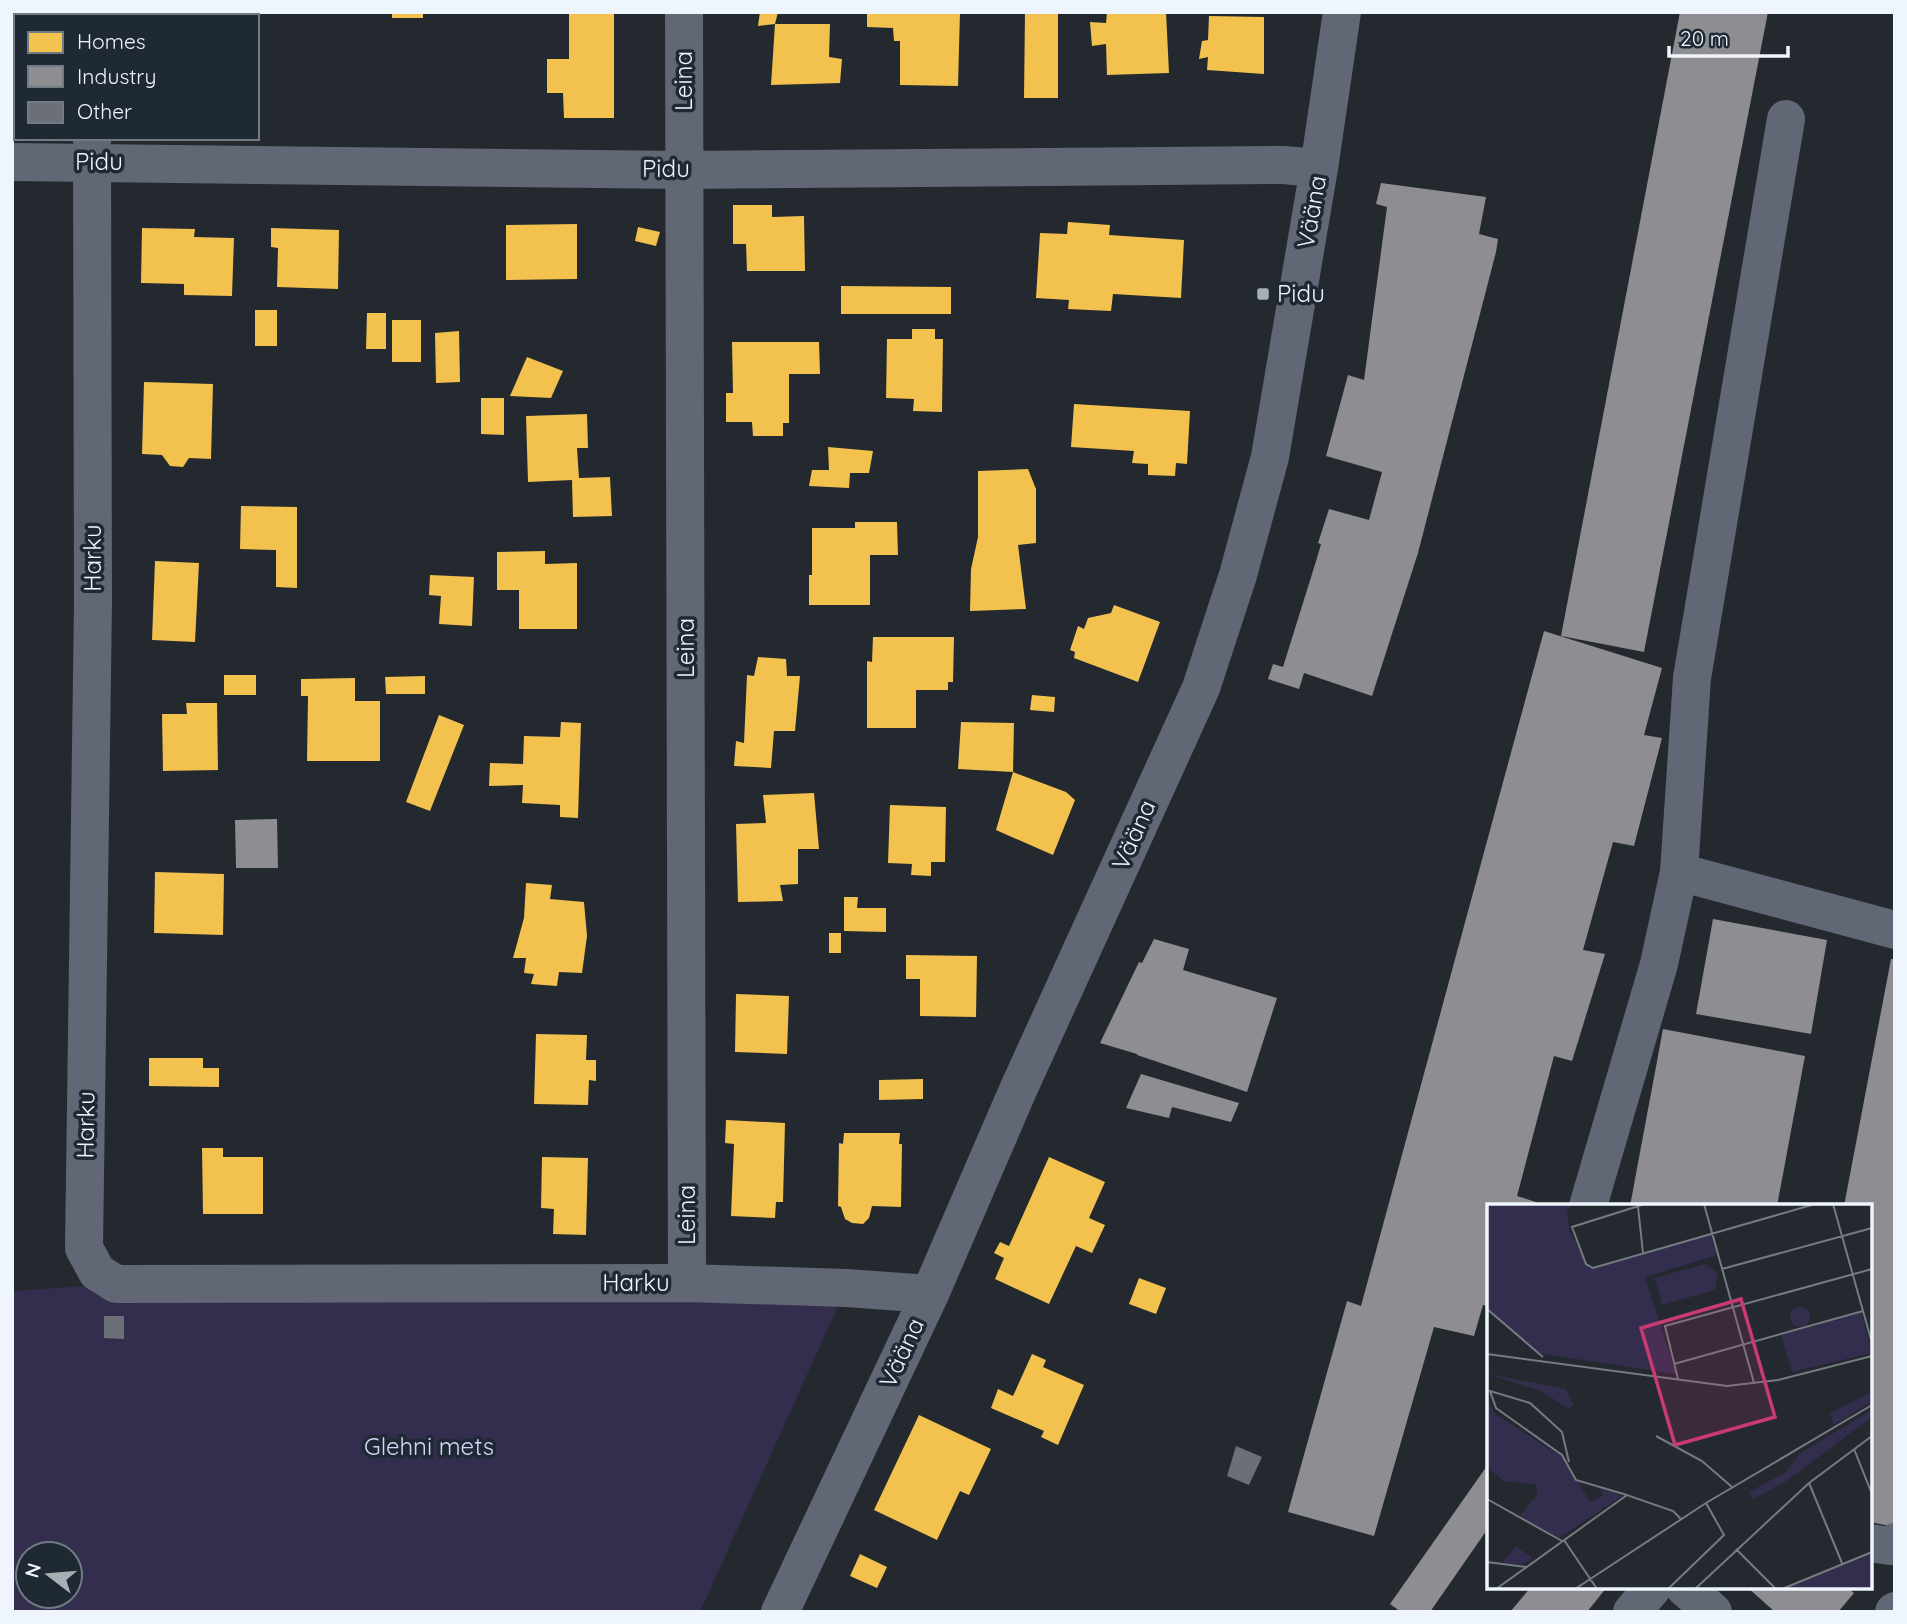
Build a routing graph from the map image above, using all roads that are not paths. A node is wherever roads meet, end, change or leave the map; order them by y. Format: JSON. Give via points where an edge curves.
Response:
{"nodes":[{"id":1,"x":684,"y":12,"type":"edge"},
{"id":2,"x":1342,"y":12,"type":"edge"},
{"id":3,"x":1786,"y":118,"type":"dead end"},
{"id":4,"x":92,"y":150,"type":"edge"},
{"id":5,"x":12,"y":162,"type":"edge"},
{"id":6,"x":1319,"y":169,"type":"junction"},
{"id":7,"x":684,"y":170,"type":"junction"},
{"id":8,"x":1679,"y":872,"type":"junction"},
{"id":9,"x":1895,"y":930,"type":"edge"},
{"id":10,"x":1589,"y":1204,"type":"edge"},
{"id":11,"x":687,"y":1283,"type":"junction"},
{"id":12,"x":930,"y":1294,"type":"junction"},
{"id":13,"x":1895,"y":1542,"type":"edge"},
{"id":14,"x":1872,"y":1543,"type":"edge"},
{"id":15,"x":1651,"y":1589,"type":"edge"},
{"id":16,"x":1686,"y":1589,"type":"edge"},
{"id":17,"x":780,"y":1612,"type":"edge"},
{"id":18,"x":1632,"y":1612,"type":"edge"},
{"id":19,"x":1713,"y":1612,"type":"edge"}],
"edges":[{"from":1,"to":7,"type":"street","name":"Leina"},
{"from":2,"to":6,"type":"street","name":"Vääna"},
{"from":3,"to":8,"type":"street","via":[[1692,678]]},
{"from":4,"to":5,"type":"street","name":"Pidu"},
{"from":4,"to":7,"type":"street","name":"Pidu"},
{"from":4,"to":11,"type":"street","name":"Harku","via":[[93,603],[84,1248],[97,1272],[116,1284]]},
{"from":6,"to":7,"type":"street","name":"Pidu","via":[[1283,165]]},
{"from":6,"to":12,"type":"street","name":"Vääna","via":[[1270,457],[1201,688]]},
{"from":7,"to":11,"type":"street","name":"Leina"},
{"from":8,"to":9,"type":"street"},
{"from":8,"to":10,"type":"street","via":[[1659,964]]},
{"from":11,"to":12,"type":"street","name":"Harku"},
{"from":12,"to":17,"type":"street","name":"Vääna"},
{"from":13,"to":14,"type":"street","via":[[1890,1546]]},
{"from":15,"to":18,"type":"street"},
{"from":16,"to":19,"type":"street"}]}
